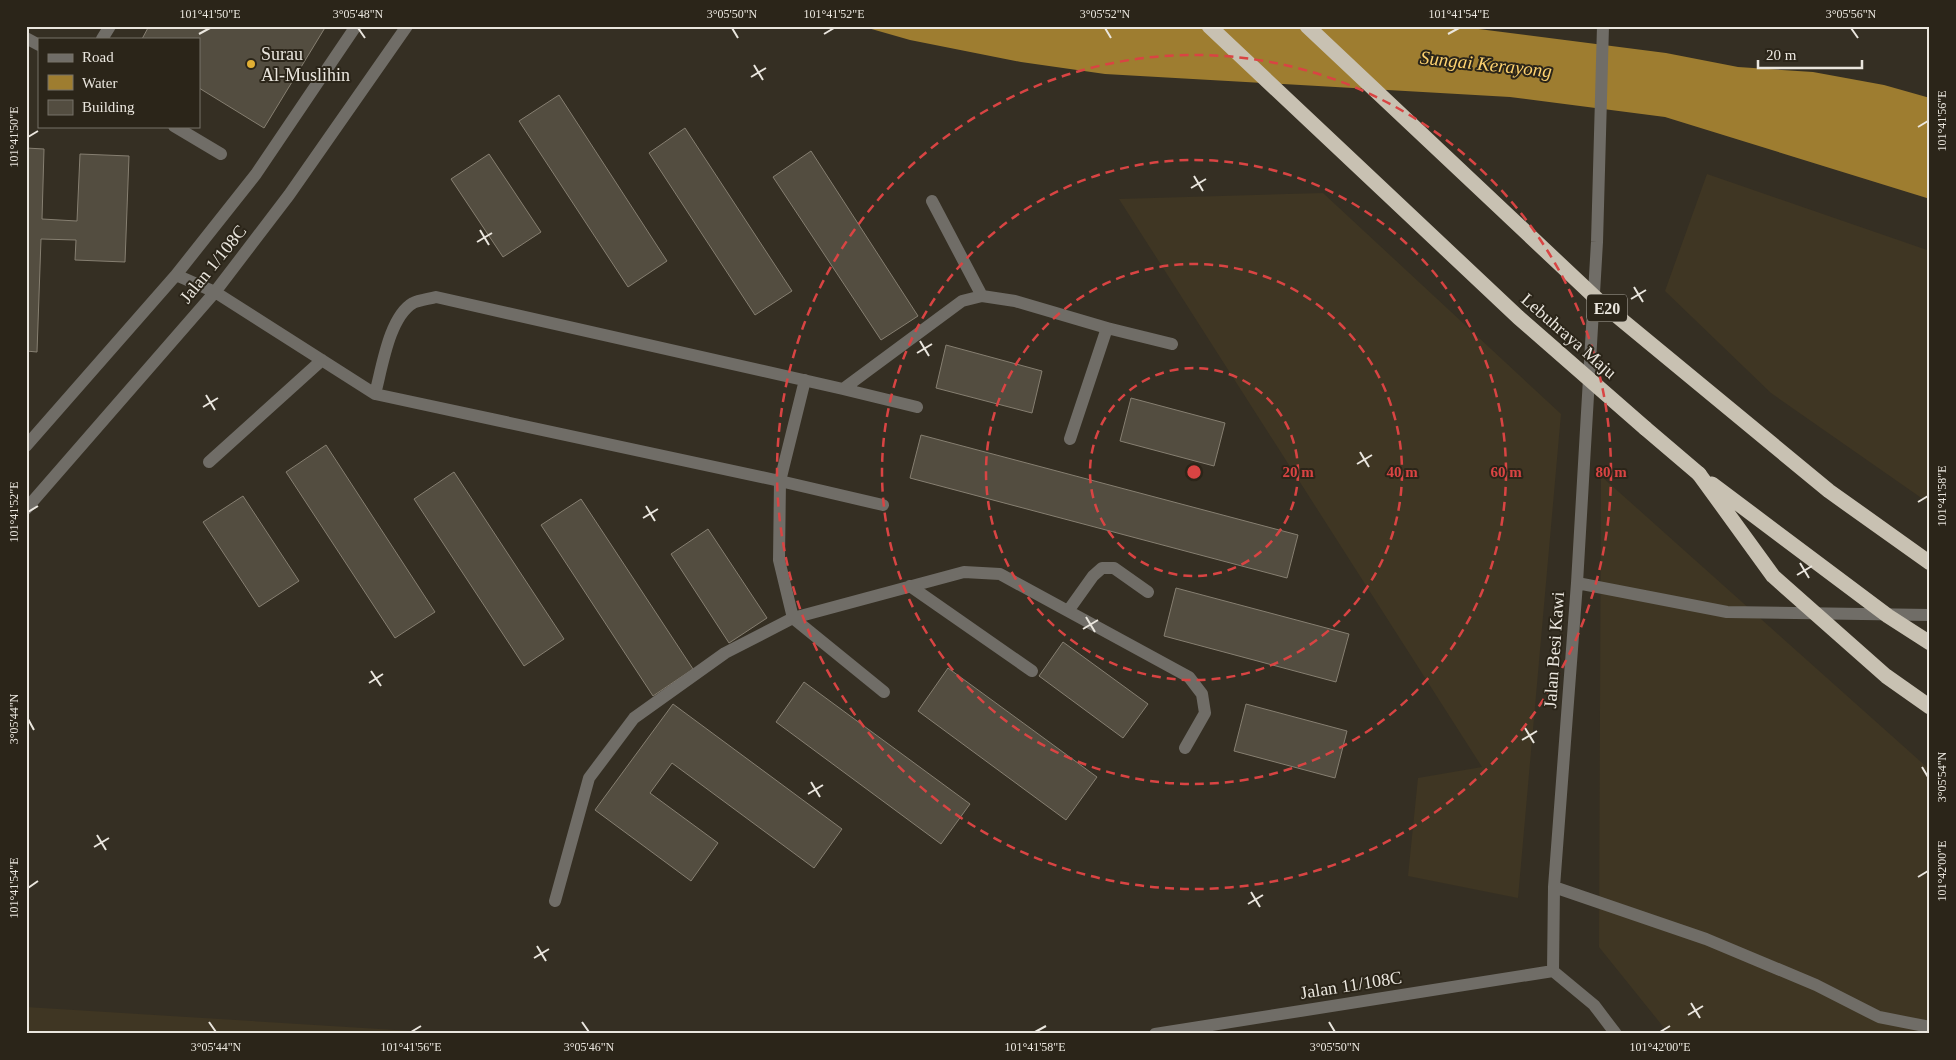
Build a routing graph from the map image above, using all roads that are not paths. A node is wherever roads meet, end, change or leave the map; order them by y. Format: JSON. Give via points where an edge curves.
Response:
{"nodes":[{"id":1,"x":110,"y":26,"type":"edge"},
{"id":2,"x":356,"y":26,"type":"edge"},
{"id":3,"x":407,"y":26,"type":"edge"},
{"id":4,"x":1209,"y":26,"type":"edge"},
{"id":5,"x":1307,"y":26,"type":"edge"},
{"id":6,"x":1603,"y":26,"type":"edge"},
{"id":7,"x":26,"y":38,"type":"edge"},
{"id":8,"x":103,"y":38,"type":"edge"},
{"id":9,"x":38,"y":44,"type":"edge"},
{"id":10,"x":177,"y":128,"type":"edge"},
{"id":11,"x":221,"y":154,"type":"dead end"},
{"id":12,"x":932,"y":201,"type":"dead end"},
{"id":13,"x":176,"y":275,"type":"junction"},
{"id":14,"x":216,"y":292,"type":"junction"},
{"id":15,"x":982,"y":296,"type":"junction"},
{"id":16,"x":1107,"y":328,"type":"junction"},
{"id":17,"x":1172,"y":344,"type":"dead end"},
{"id":18,"x":322,"y":360,"type":"junction"},
{"id":19,"x":805,"y":380,"type":"junction"},
{"id":20,"x":843,"y":389,"type":"junction"},
{"id":21,"x":375,"y":394,"type":"junction"},
{"id":22,"x":916,"y":407,"type":"dead end"},
{"id":23,"x":1070,"y":439,"type":"dead end"},
{"id":24,"x":26,"y":446,"type":"edge"},
{"id":25,"x":209,"y":462,"type":"dead end"},
{"id":26,"x":1699,"y":474,"type":"junction"},
{"id":27,"x":780,"y":481,"type":"junction"},
{"id":28,"x":883,"y":505,"type":"dead end"},
{"id":29,"x":26,"y":509,"type":"edge"},
{"id":30,"x":1930,"y":563,"type":"edge"},
{"id":31,"x":1577,"y":583,"type":"junction"},
{"id":32,"x":910,"y":586,"type":"junction"},
{"id":33,"x":1148,"y":592,"type":"dead end"},
{"id":34,"x":1068,"y":611,"type":"junction"},
{"id":35,"x":1930,"y":615,"type":"edge"},
{"id":36,"x":793,"y":618,"type":"junction"},
{"id":37,"x":1930,"y":643,"type":"edge"},
{"id":38,"x":1032,"y":670,"type":"dead end"},
{"id":39,"x":884,"y":692,"type":"dead end"},
{"id":40,"x":1930,"y":707,"type":"edge"},
{"id":41,"x":1185,"y":748,"type":"dead end"},
{"id":42,"x":1554,"y":887,"type":"junction"},
{"id":43,"x":555,"y":901,"type":"dead end"},
{"id":44,"x":1553,"y":972,"type":"junction"},
{"id":45,"x":1930,"y":1027,"type":"edge"},
{"id":46,"x":1154,"y":1034,"type":"edge"},
{"id":47,"x":1616,"y":1034,"type":"edge"}],
"edges":[{"from":1,"to":8,"type":"street"},
{"from":2,"to":13,"type":"street","name":"Jalan 1/108C","via":[[256,174]]},
{"from":3,"to":14,"type":"street","name":"Jalan 1/108C","via":[[289,195]]},
{"from":4,"to":26,"type":"highway","name":"Lebuhraya Maju","bridge":true,"via":[[1518,317]]},
{"from":5,"to":30,"type":"highway","number":"E20","bridge":true,"via":[[1600,302],[1829,491]]},
{"from":6,"to":31,"type":"street","name":"Jalan Besi Kawi","via":[[1597,242]]},
{"from":7,"to":9,"type":"street"},
{"from":10,"to":11,"type":"street"},
{"from":12,"to":15,"type":"street"},
{"from":13,"to":14,"type":"street"},
{"from":13,"to":24,"type":"street","name":"Jalan 1/108C"},
{"from":14,"to":18,"type":"street"},
{"from":14,"to":29,"type":"street","name":"Jalan 1/108C"},
{"from":15,"to":16,"type":"street","via":[[1015,301]]},
{"from":15,"to":20,"type":"street","via":[[962,301]]},
{"from":16,"to":17,"type":"street"},
{"from":16,"to":23,"type":"street"},
{"from":18,"to":21,"type":"street"},
{"from":18,"to":25,"type":"street"},
{"from":19,"to":20,"type":"street"},
{"from":19,"to":21,"type":"street","via":[[436,297],[414,303],[400,314]]},
{"from":19,"to":27,"type":"street"},
{"from":20,"to":22,"type":"street"},
{"from":21,"to":27,"type":"street"},
{"from":26,"to":37,"type":"highway","name":"Lebuhraya Maju","bridge":true,"via":[[1888,616]]},
{"from":26,"to":40,"type":"highway","bridge":true,"via":[[1773,576],[1886,676]]},
{"from":27,"to":28,"type":"street"},
{"from":27,"to":36,"type":"street","via":[[779,560]]},
{"from":31,"to":35,"type":"street","via":[[1727,612]]},
{"from":31,"to":42,"type":"street","name":"Jalan Besi Kawi"},
{"from":32,"to":34,"type":"street","via":[[964,572],[1000,574]]},
{"from":32,"to":36,"type":"street"},
{"from":32,"to":38,"type":"street"},
{"from":33,"to":34,"type":"street","via":[[1114,568],[1102,568]]},
{"from":34,"to":41,"type":"street","via":[[1189,677],[1202,694],[1205,713]]},
{"from":36,"to":39,"type":"street"},
{"from":36,"to":43,"type":"street","via":[[725,653],[634,718],[589,778]]},
{"from":42,"to":44,"type":"street","name":"Jalan Besi Kawi"},
{"from":42,"to":45,"type":"street","via":[[1706,939],[1816,985],[1879,1017]]},
{"from":44,"to":46,"type":"street","name":"Jalan 11/108C"},
{"from":44,"to":47,"type":"street","via":[[1594,1005]]}]}
